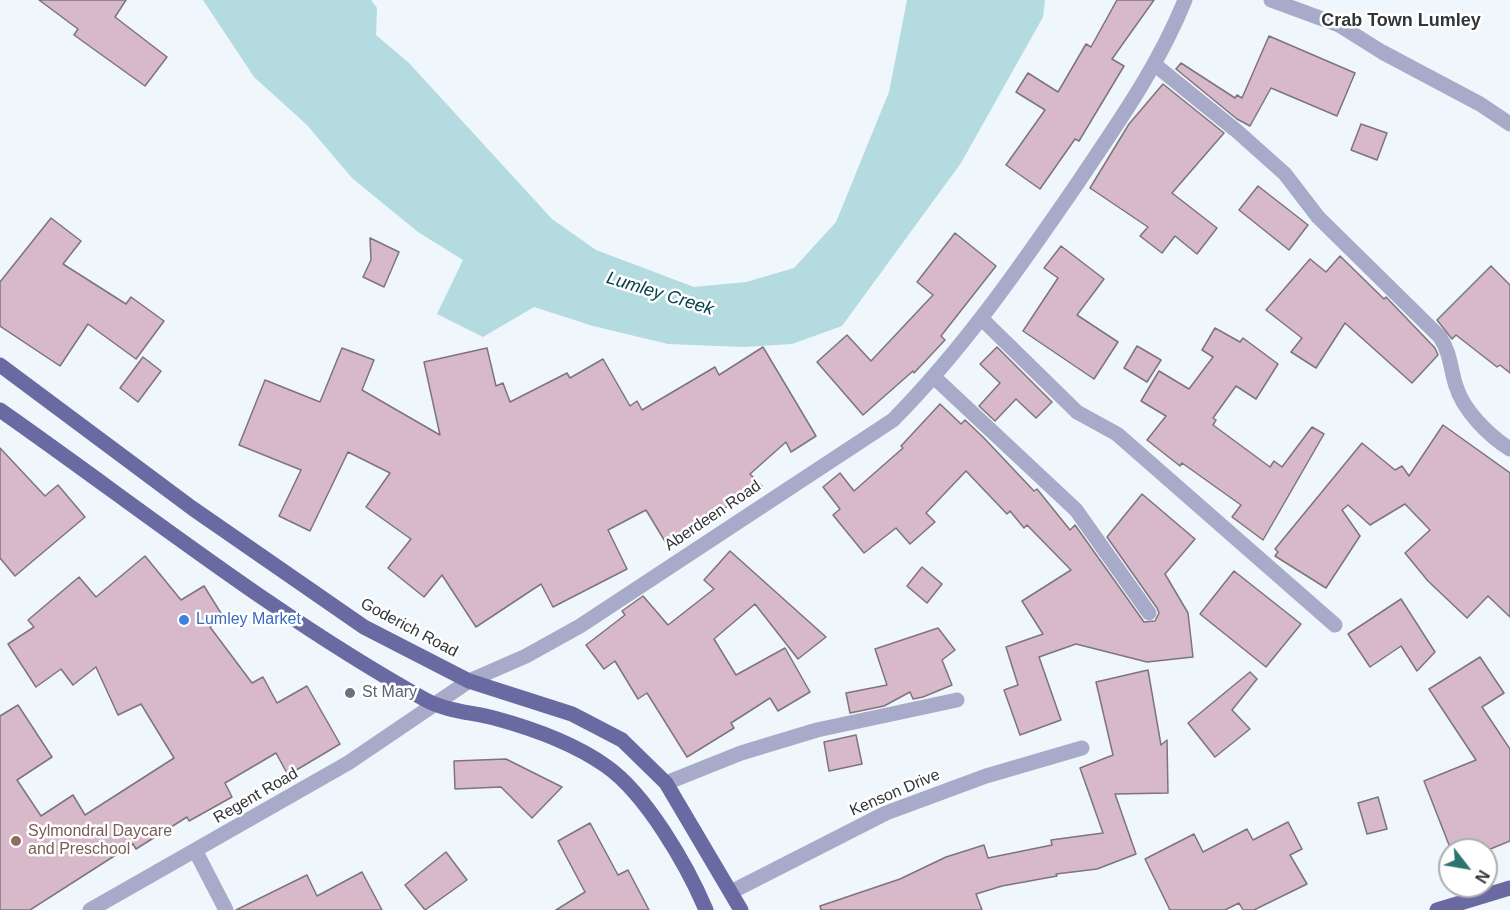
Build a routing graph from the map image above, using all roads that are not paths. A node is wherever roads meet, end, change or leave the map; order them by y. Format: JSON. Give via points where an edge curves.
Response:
{"nodes":[{"id":1,"x":1185,"y":0,"type":"edge"},
{"id":2,"x":1271,"y":0,"type":"edge"},
{"id":3,"x":1154,"y":64,"type":"junction"},
{"id":4,"x":1510,"y":124,"type":"edge"},
{"id":5,"x":982,"y":320,"type":"junction"},
{"id":6,"x":0,"y":365,"type":"edge"},
{"id":7,"x":935,"y":378,"type":"junction"},
{"id":8,"x":0,"y":410,"type":"edge"},
{"id":9,"x":1510,"y":449,"type":"edge"},
{"id":10,"x":1149,"y":613,"type":"dead end"},
{"id":11,"x":1335,"y":625,"type":"dead end"},
{"id":12,"x":469,"y":681,"type":"junction"},
{"id":13,"x":957,"y":700,"type":"dead end"},
{"id":14,"x":436,"y":706,"type":"junction"},
{"id":15,"x":1082,"y":748,"type":"dead end"},
{"id":16,"x":666,"y":783,"type":"junction"},
{"id":17,"x":196,"y":852,"type":"junction"},
{"id":18,"x":1510,"y":889,"type":"edge"},
{"id":19,"x":731,"y":892,"type":"junction"},
{"id":20,"x":90,"y":910,"type":"edge"},
{"id":21,"x":226,"y":910,"type":"edge"},
{"id":22,"x":706,"y":910,"type":"edge"},
{"id":23,"x":741,"y":910,"type":"edge"},
{"id":24,"x":1437,"y":910,"type":"edge"}],
"edges":[{"from":1,"to":3,"type":"street","name":"Aberdeen Road"},
{"from":2,"to":4,"type":"street","via":[[1339,25]]},
{"from":3,"to":5,"type":"street","name":"Aberdeen Road"},
{"from":3,"to":9,"type":"street","via":[[1285,174],[1318,217],[1440,337],[1449,351],[1457,389],[1467,408]]},
{"from":5,"to":7,"type":"street","name":"Aberdeen Road"},
{"from":5,"to":11,"type":"street","via":[[1077,412],[1117,434]]},
{"from":6,"to":12,"type":"main road","name":"Goderich Road","via":[[192,508],[364,627]]},
{"from":7,"to":10,"type":"street","via":[[1076,510]]},
{"from":7,"to":12,"type":"street","name":"Aberdeen Road","via":[[893,420],[849,451],[580,626]]},
{"from":8,"to":14,"type":"main road","via":[[358,662]]},
{"from":12,"to":14,"type":"street","name":"Aberdeen Road"},
{"from":12,"to":16,"type":"main road","name":"Goderich Road","via":[[572,714],[622,740]]},
{"from":13,"to":16,"type":"street","via":[[817,730],[741,753]]},
{"from":14,"to":17,"type":"street","name":"Regent Road"},
{"from":14,"to":22,"type":"main road","via":[[495,719],[568,745],[606,766],[642,798]]},
{"from":15,"to":19,"type":"street","name":"Kenson Drive","via":[[986,776],[886,813]]},
{"from":16,"to":19,"type":"main road","name":"Goderich Road"},
{"from":17,"to":20,"type":"street","name":"Regent Road"},
{"from":17,"to":21,"type":"street"},
{"from":18,"to":24,"type":"main road"},
{"from":19,"to":23,"type":"main road","name":"Goderich Road"}]}
